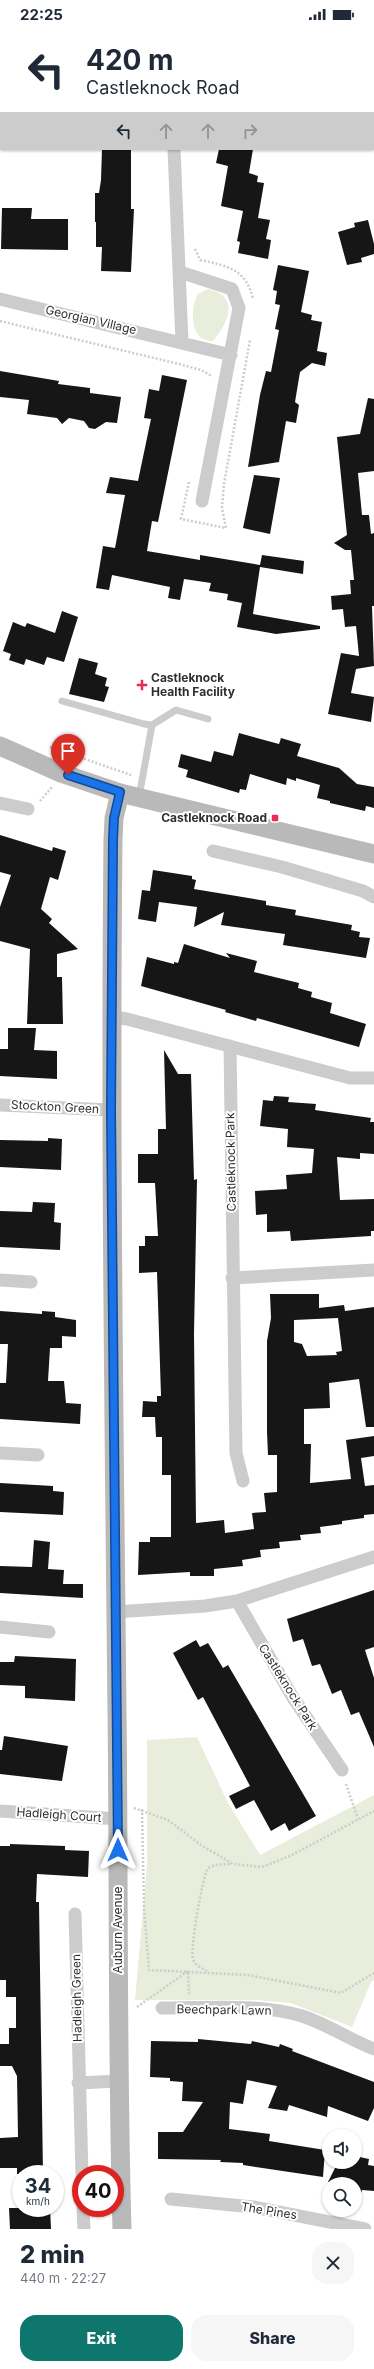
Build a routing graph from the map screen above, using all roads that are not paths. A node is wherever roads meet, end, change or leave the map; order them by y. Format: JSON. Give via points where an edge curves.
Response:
{"nodes":[{"id":1,"x":174,"y":150,"type":"edge"},
{"id":2,"x":180,"y":272,"type":"junction"},
{"id":3,"x":0,"y":299,"type":"edge"},
{"id":4,"x":182,"y":342,"type":"junction"},
{"id":5,"x":231,"y":355,"type":"junction"},
{"id":6,"x":202,"y":501,"type":"dead end"},
{"id":7,"x":62,"y":701,"type":"dead end"},
{"id":8,"x":208,"y":719,"type":"dead end"},
{"id":9,"x":152,"y":725,"type":"junction"},
{"id":10,"x":0,"y":746,"type":"edge"},
{"id":11,"x":120,"y":792,"type":"junction"},
{"id":12,"x":139,"y":797,"type":"junction"},
{"id":13,"x":0,"y":803,"type":"edge"},
{"id":14,"x":28,"y":809,"type":"road end"},
{"id":15,"x":213,"y":851,"type":"dead end"},
{"id":16,"x":374,"y":854,"type":"edge"},
{"id":17,"x":374,"y":897,"type":"edge"},
{"id":18,"x":112,"y":1017,"type":"junction"},
{"id":19,"x":230,"y":1046,"type":"junction"},
{"id":20,"x":374,"y":1078,"type":"edge"},
{"id":21,"x":0,"y":1105,"type":"edge"},
{"id":22,"x":111,"y":1110,"type":"junction"},
{"id":23,"x":374,"y":1270,"type":"edge"},
{"id":24,"x":232,"y":1278,"type":"junction"},
{"id":25,"x":0,"y":1280,"type":"edge"},
{"id":26,"x":31,"y":1282,"type":"dead end"},
{"id":27,"x":0,"y":1453,"type":"edge"},
{"id":28,"x":38,"y":1455,"type":"dead end"},
{"id":29,"x":243,"y":1481,"type":"dead end"},
{"id":30,"x":374,"y":1557,"type":"edge"},
{"id":31,"x":238,"y":1601,"type":"junction"},
{"id":32,"x":115,"y":1612,"type":"junction"},
{"id":33,"x":0,"y":1628,"type":"edge"},
{"id":34,"x":49,"y":1632,"type":"dead end"},
{"id":35,"x":342,"y":1770,"type":"road end"},
{"id":36,"x":0,"y":1811,"type":"edge"},
{"id":37,"x":118,"y":1812,"type":"junction"},
{"id":38,"x":76,"y":1914,"type":"dead end"},
{"id":39,"x":162,"y":2008,"type":"dead end"},
{"id":40,"x":374,"y":2049,"type":"edge"},
{"id":41,"x":119,"y":2080,"type":"junction"},
{"id":42,"x":78,"y":2082,"type":"junction"},
{"id":43,"x":82,"y":2165,"type":"edge"},
{"id":44,"x":171,"y":2200,"type":"dead end"},
{"id":45,"x":83,"y":2217,"type":"edge"},
{"id":46,"x":84,"y":2229,"type":"edge"},
{"id":47,"x":122,"y":2229,"type":"edge"},
{"id":48,"x":366,"y":2229,"type":"edge"}],
"edges":[{"from":1,"to":2,"type":"street"},
{"from":2,"to":4,"type":"street"},
{"from":2,"to":5,"type":"street","via":[[232,289],[239,308]]},
{"from":3,"to":4,"type":"street","name":"Georgian Village"},
{"from":4,"to":5,"type":"street","name":"Georgian Village"},
{"from":5,"to":6,"type":"street"},
{"from":7,"to":9,"type":"lane"},
{"from":8,"to":9,"type":"lane","via":[[176,710]]},
{"from":9,"to":12,"type":"lane"},
{"from":10,"to":11,"type":"street","via":[[61,773]]},
{"from":11,"to":12,"type":"street"},
{"from":11,"to":18,"type":"street","name":"Auburn Avenue","via":[[114,818],[113,840]]},
{"from":12,"to":16,"type":"street"},
{"from":13,"to":14,"type":"street"},
{"from":15,"to":17,"type":"street","via":[[290,870],[363,891]]},
{"from":18,"to":19,"type":"street"},
{"from":18,"to":22,"type":"street","name":"Auburn Avenue"},
{"from":19,"to":20,"type":"street","via":[[350,1078]]},
{"from":19,"to":24,"type":"street","name":"Castleknock Park"},
{"from":21,"to":22,"type":"street","name":"Stockton Green"},
{"from":22,"to":32,"type":"street","name":"Auburn Avenue"},
{"from":23,"to":24,"type":"street"},
{"from":24,"to":29,"type":"street","name":"Castleknock Park","via":[[236,1453]]},
{"from":25,"to":26,"type":"street"},
{"from":27,"to":28,"type":"street"},
{"from":30,"to":31,"type":"street"},
{"from":31,"to":32,"type":"street","via":[[205,1606]]},
{"from":31,"to":35,"type":"street","name":"Castleknock Park","via":[[292,1696]]},
{"from":32,"to":37,"type":"street","name":"Auburn Avenue"},
{"from":33,"to":34,"type":"street"},
{"from":36,"to":37,"type":"street","name":"Hadleigh Court"},
{"from":37,"to":41,"type":"street","name":"Auburn Avenue"},
{"from":38,"to":42,"type":"street","name":"Hadleigh Green"},
{"from":39,"to":40,"type":"street","name":"Beechpark Lawn","via":[[255,2008],[285,2012],[303,2017]]},
{"from":41,"to":42,"type":"street"},
{"from":41,"to":47,"type":"street","name":"Auburn Avenue"},
{"from":42,"to":43,"type":"street","name":"Hadleigh Green"},
{"from":44,"to":48,"type":"street","name":"The Pines","via":[[253,2207]]},
{"from":45,"to":46,"type":"street"}]}
